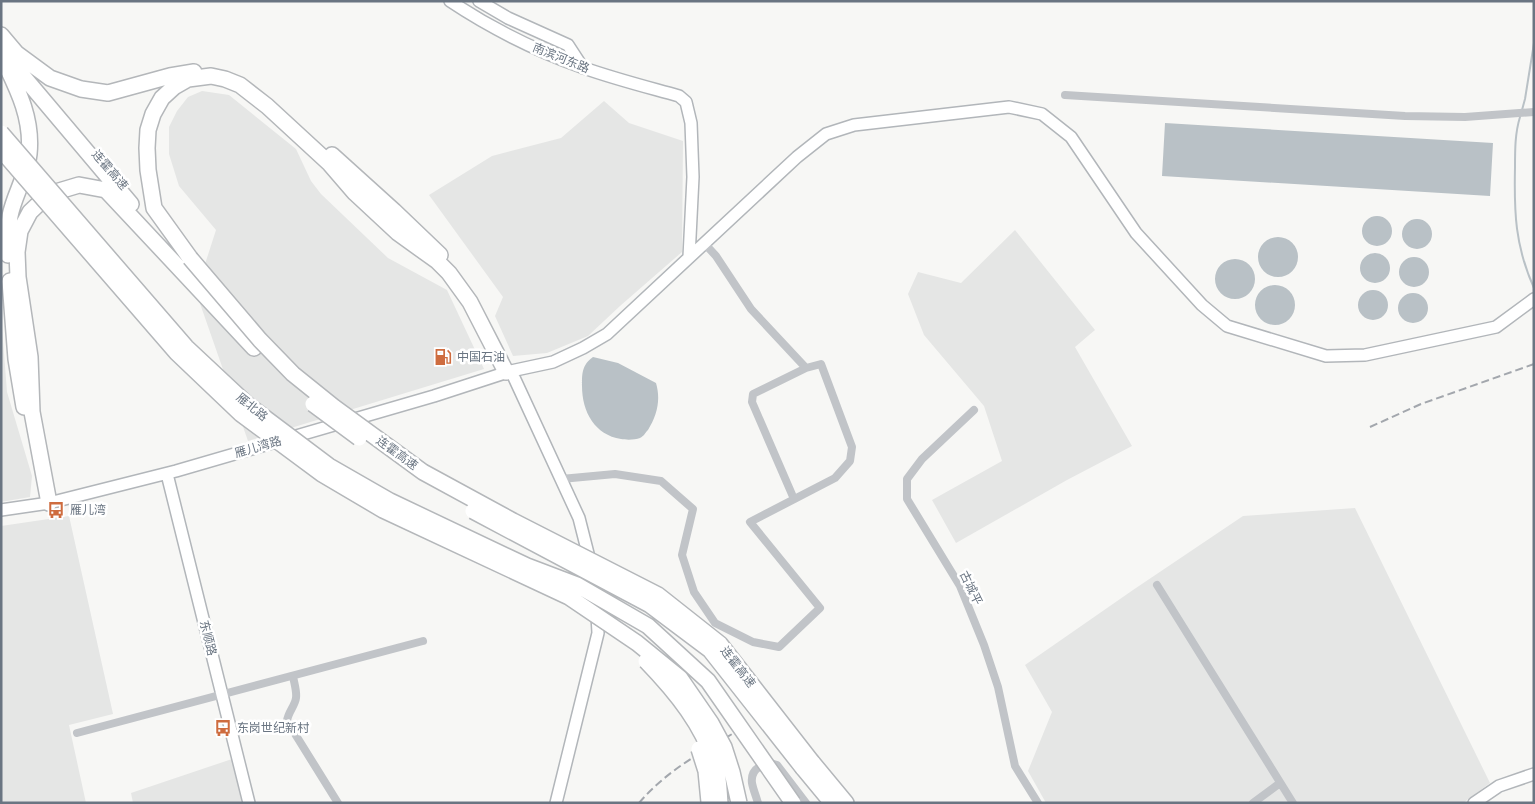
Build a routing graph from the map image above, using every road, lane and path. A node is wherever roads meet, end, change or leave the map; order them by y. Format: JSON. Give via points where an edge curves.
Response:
{"nodes":[{"id":1,"x":450,"y":1,"type":"edge"},
{"id":2,"x":479,"y":1,"type":"edge"},
{"id":3,"x":1,"y":34,"type":"edge"},
{"id":4,"x":6,"y":52,"type":"edge"},
{"id":5,"x":583,"y":68,"type":"junction"},
{"id":6,"x":1065,"y":95,"type":"dead end"},
{"id":7,"x":1534,"y":112,"type":"edge"},
{"id":8,"x":1,"y":133,"type":"edge"},
{"id":9,"x":1,"y":150,"type":"edge"},
{"id":10,"x":704,"y":243,"type":"junction"},
{"id":11,"x":689,"y":257,"type":"junction"},
{"id":12,"x":183,"y":263,"type":"junction"},
{"id":13,"x":1534,"y":299,"type":"edge"},
{"id":14,"x":806,"y":368,"type":"junction"},
{"id":15,"x":508,"y":372,"type":"junction"},
{"id":16,"x":974,"y":410,"type":"dead end"},
{"id":17,"x":167,"y":474,"type":"junction"},
{"id":18,"x":561,"y":479,"type":"junction"},
{"id":19,"x":794,"y":500,"type":"junction"},
{"id":20,"x":46,"y":503,"type":"junction"},
{"id":21,"x":1,"y":510,"type":"edge"},
{"id":22,"x":1158,"y":585,"type":"dead end"},
{"id":23,"x":573,"y":591,"type":"junction"},
{"id":24,"x":607,"y":602,"type":"junction"},
{"id":25,"x":609,"y":625,"type":"junction"},
{"id":26,"x":423,"y":641,"type":"dead end"},
{"id":27,"x":293,"y":676,"type":"junction"},
{"id":28,"x":222,"y":696,"type":"junction"},
{"id":29,"x":77,"y":733,"type":"dead end"},
{"id":30,"x":807,"y":765,"type":"junction"},
{"id":31,"x":1534,"y":774,"type":"edge"},
{"id":32,"x":1280,"y":783,"type":"junction"},
{"id":33,"x":249,"y":803,"type":"edge"},
{"id":34,"x":338,"y":803,"type":"edge"},
{"id":35,"x":556,"y":803,"type":"edge"},
{"id":36,"x":709,"y":803,"type":"edge"},
{"id":37,"x":720,"y":803,"type":"edge"},
{"id":38,"x":738,"y":803,"type":"edge"},
{"id":39,"x":749,"y":803,"type":"edge"},
{"id":40,"x":758,"y":803,"type":"edge"},
{"id":41,"x":793,"y":803,"type":"edge"},
{"id":42,"x":806,"y":803,"type":"edge"},
{"id":43,"x":832,"y":803,"type":"edge"},
{"id":44,"x":846,"y":803,"type":"edge"},
{"id":45,"x":1038,"y":803,"type":"edge"},
{"id":46,"x":1253,"y":803,"type":"edge"},
{"id":47,"x":1293,"y":803,"type":"edge"},
{"id":48,"x":1474,"y":803,"type":"edge"}],
"edges":[{"from":1,"to":5,"type":"street","name":"南滨河东路","via":[[501,32]]},
{"from":2,"to":5,"type":"street","name":"南滨河东路","via":[[568,45]]},
{"from":3,"to":4,"type":"highway","name":"连霍高速"},
{"from":4,"to":12,"type":"highway","name":"连霍高速"},
{"from":4,"to":15,"type":"highway","via":[[50,78],[81,89],[108,93],[194,72],[236,74],[249,82],[394,211],[459,275],[495,337]]},
{"from":4,"to":20,"type":"highway","via":[[30,128],[30,154],[10,216],[9,265],[16,359]]},
{"from":5,"to":11,"type":"street","name":"南滨河东路","via":[[679,96],[686,102],[691,123],[693,177]]},
{"from":6,"to":7,"type":"street","via":[[1405,116],[1465,117]]},
{"from":8,"to":23,"type":"highway","name":"雁北路","bridge":true,"via":[[186,346],[248,405],[329,466],[390,501]]},
{"from":9,"to":23,"type":"highway","name":"雁北路","bridge":true,"via":[[177,353],[241,414],[322,474],[383,510]]},
{"from":10,"to":11,"type":"street","name":"雁儿湾路"},
{"from":10,"to":13,"type":"street","name":"雁儿湾路","via":[[797,156],[826,134],[854,125],[1009,108],[1042,114],[1071,137],[1136,233],[1202,305],[1227,326],[1326,356],[1365,355],[1496,327]]},
{"from":10,"to":14,"type":"street","via":[[752,309]]},
{"from":11,"to":15,"type":"street","name":"雁儿湾路","via":[[607,334],[553,362]]},
{"from":12,"to":15,"type":"highway","via":[[154,208],[148,170],[148,130],[162,98],[174,87],[188,79],[211,76],[240,85],[259,100],[330,164],[355,194],[449,273],[470,302]]},
{"from":12,"to":20,"type":"highway","via":[[106,190],[79,185],[49,194],[30,212],[20,231],[18,277],[30,357],[32,412]]},
{"from":12,"to":30,"type":"highway","name":"连霍高速","bridge":true,"via":[[254,348],[287,382],[330,417],[419,481],[650,605],[710,650]]},
{"from":12,"to":30,"type":"highway","name":"连霍高速","bridge":true,"via":[[294,374],[423,472],[658,596],[720,644]]},
{"from":14,"to":19,"type":"street","via":[[753,394],[752,402]]},
{"from":14,"to":19,"type":"street","via":[[821,364],[852,447],[850,461],[835,478]]},
{"from":15,"to":17,"type":"street","name":"雁儿湾路"},
{"from":15,"to":18,"type":"street","via":[[521,391]]},
{"from":16,"to":45,"type":"street","name":"古城平","via":[[922,459],[907,479],[907,499],[960,586],[998,688],[1014,766]]},
{"from":17,"to":20,"type":"street","name":"雁儿湾路"},
{"from":17,"to":28,"type":"street","name":"东顺路"},
{"from":18,"to":19,"type":"street","via":[[614,474],[661,481],[692,509],[682,555],[694,592],[715,623],[753,642],[779,647],[820,608],[750,522]]},
{"from":18,"to":35,"type":"street","via":[[579,518],[595,581],[598,633]]},
{"from":20,"to":21,"type":"street","name":"雁儿湾路"},
{"from":22,"to":32,"type":"street"},
{"from":23,"to":24,"type":"highway","bridge":true},
{"from":23,"to":25,"type":"highway","bridge":true},
{"from":24,"to":39,"type":"highway","bridge":true,"via":[[682,664],[693,679],[734,748]]},
{"from":24,"to":41,"type":"highway","bridge":true,"via":[[648,626],[708,681]]},
{"from":25,"to":36,"type":"highway","bridge":true,"via":[[658,681],[695,738],[706,771]]},
{"from":25,"to":37,"type":"highway","bridge":true,"via":[[686,706],[703,735],[716,769]]},
{"from":25,"to":38,"type":"highway","bridge":true,"via":[[680,678],[724,747]]},
{"from":26,"to":27,"type":"street"},
{"from":27,"to":28,"type":"street"},
{"from":27,"to":34,"type":"street","via":[[297,695],[287,722]]},
{"from":28,"to":29,"type":"street"},
{"from":28,"to":33,"type":"street","name":"东顺路"},
{"from":30,"to":43,"type":"highway","name":"连霍高速"},
{"from":30,"to":44,"type":"highway","name":"连霍高速"},
{"from":31,"to":48,"type":"street","via":[[1499,786]]},
{"from":32,"to":46,"type":"street"},
{"from":32,"to":47,"type":"street"},
{"from":40,"to":42,"type":"street","via":[[752,778],[757,768],[767,764],[777,765]]}]}
